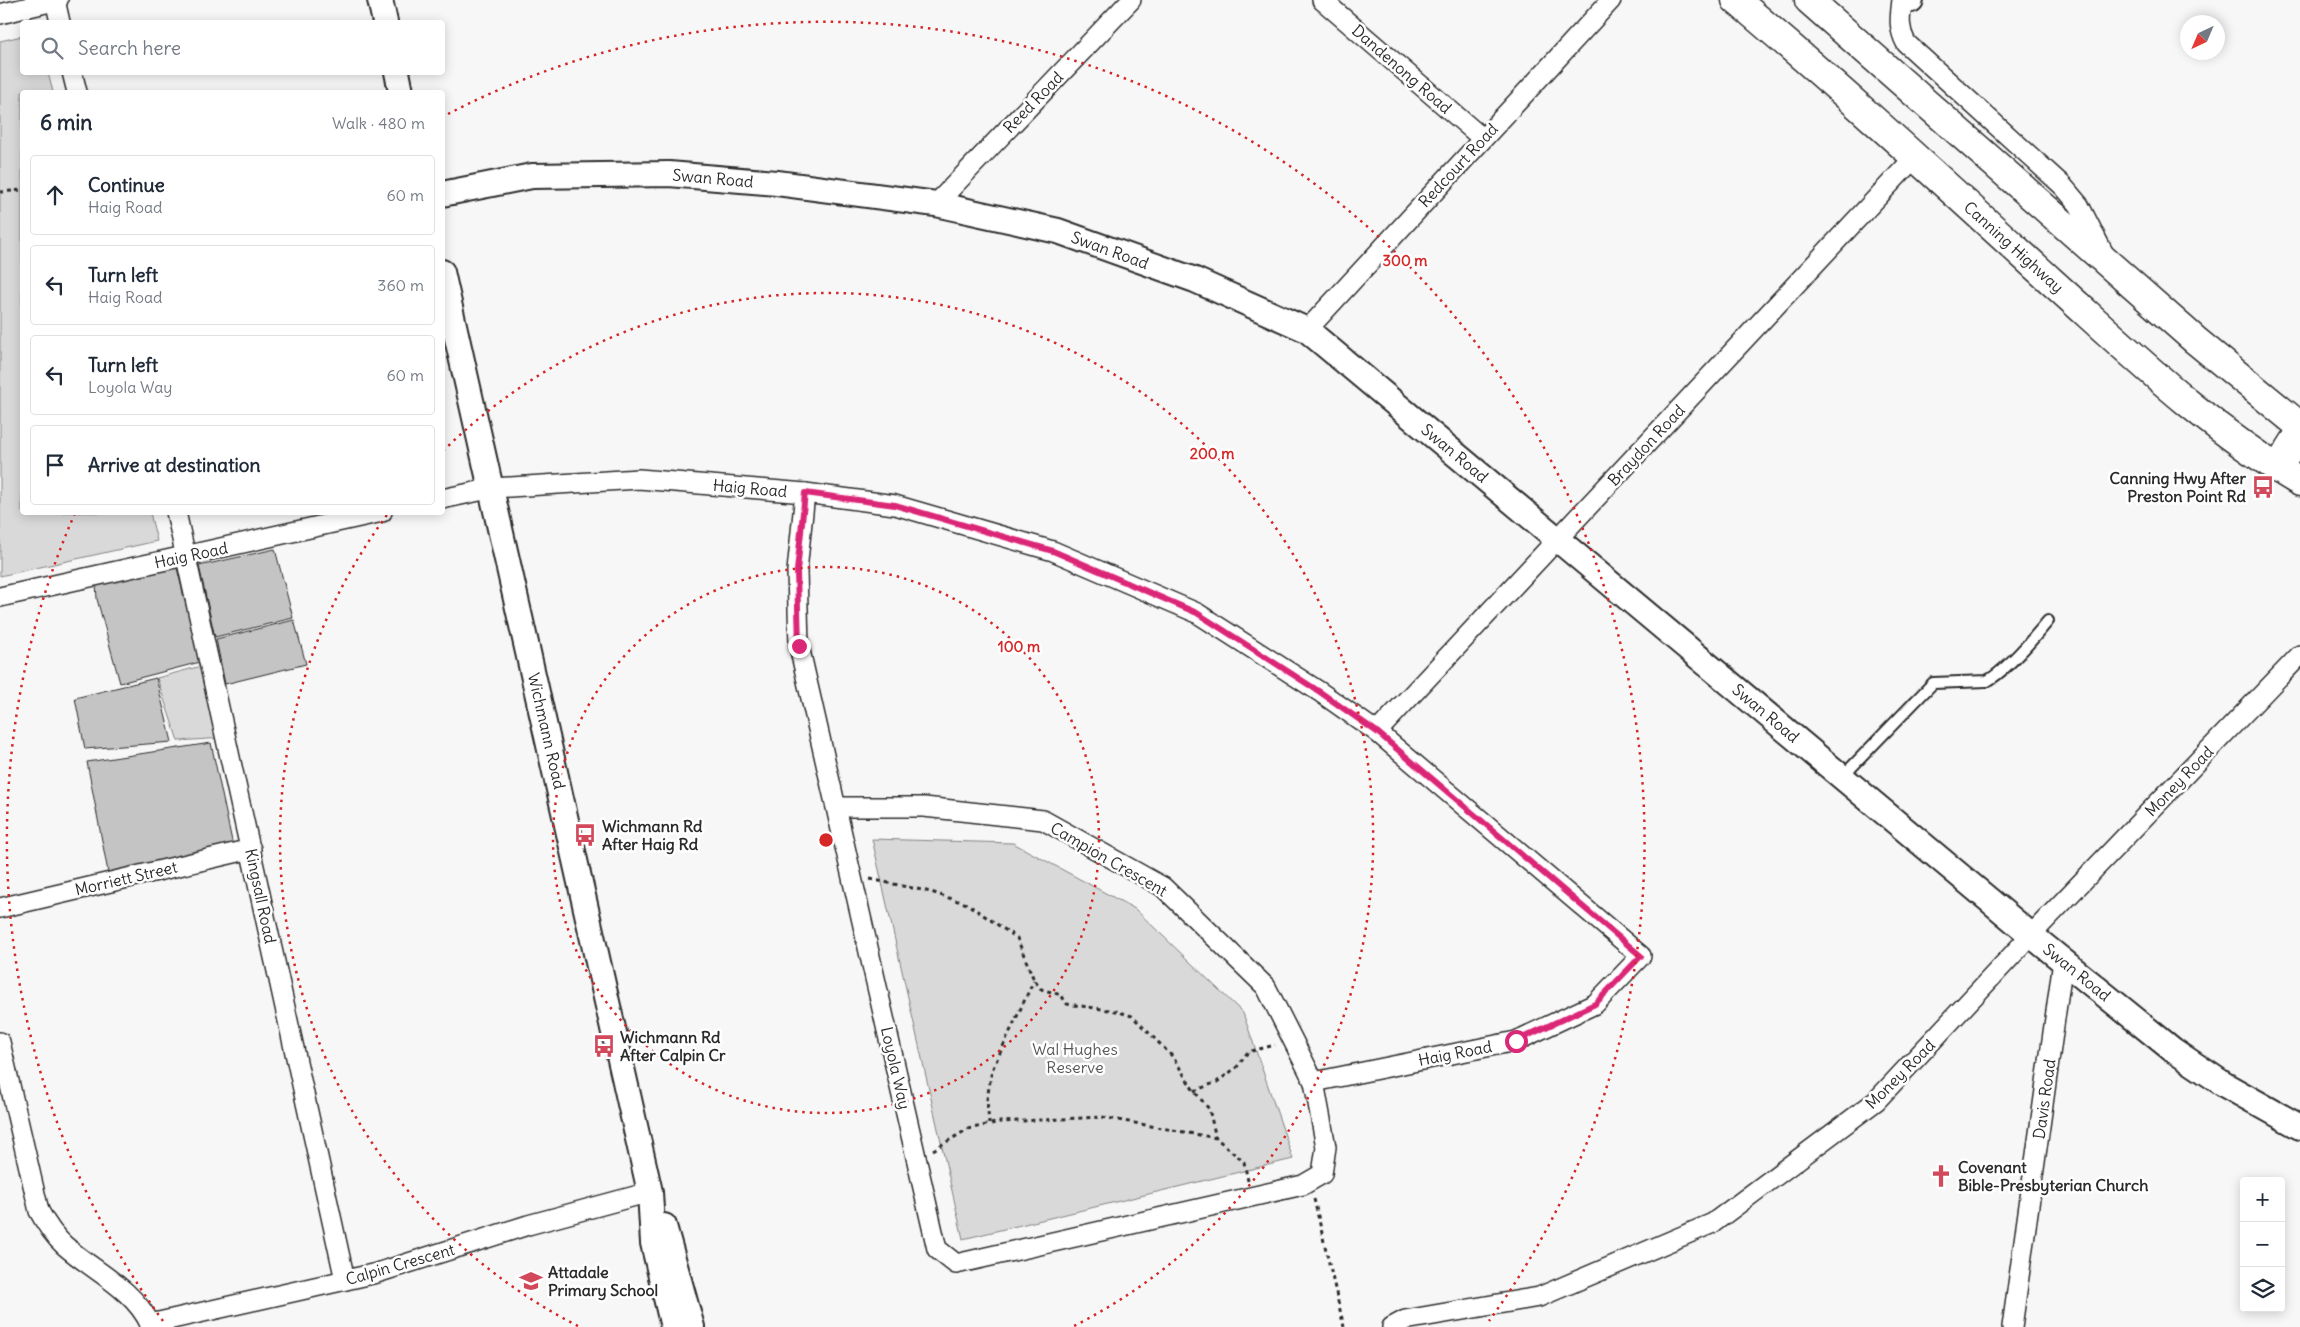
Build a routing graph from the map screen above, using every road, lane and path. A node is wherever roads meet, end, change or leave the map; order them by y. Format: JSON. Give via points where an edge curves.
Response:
{"nodes":[{"id":1,"x":56,"y":0,"type":"edge"},
{"id":2,"x":380,"y":0,"type":"edge"},
{"id":3,"x":1131,"y":0,"type":"edge"},
{"id":4,"x":1322,"y":0,"type":"edge"},
{"id":5,"x":1611,"y":0,"type":"edge"},
{"id":6,"x":1736,"y":0,"type":"edge"},
{"id":7,"x":1810,"y":0,"type":"edge"},
{"id":8,"x":1902,"y":0,"type":"edge"},
{"id":9,"x":0,"y":14,"type":"edge"},
{"id":10,"x":60,"y":20,"type":"edge"},
{"id":11,"x":385,"y":20,"type":"edge"},
{"id":12,"x":73,"y":75,"type":"edge"},
{"id":13,"x":398,"y":75,"type":"edge"},
{"id":14,"x":76,"y":90,"type":"edge"},
{"id":15,"x":401,"y":90,"type":"edge"},
{"id":16,"x":1482,"y":138,"type":"junction"},
{"id":17,"x":1915,"y":157,"type":"junction"},
{"id":18,"x":20,"y":190,"type":"edge"},
{"id":19,"x":0,"y":192,"type":"edge"},
{"id":20,"x":445,"y":193,"type":"edge"},
{"id":21,"x":936,"y":204,"type":"junction"},
{"id":22,"x":2109,"y":264,"type":"junction"},
{"id":23,"x":445,"y":285,"type":"edge"},
{"id":24,"x":1306,"y":330,"type":"junction"},
{"id":25,"x":2300,"y":426,"type":"edge"},
{"id":26,"x":2300,"y":433,"type":"edge"},
{"id":27,"x":2277,"y":469,"type":"junction"},
{"id":28,"x":2300,"y":482,"type":"edge"},
{"id":29,"x":493,"y":488,"type":"junction"},
{"id":30,"x":805,"y":493,"type":"junction"},
{"id":31,"x":445,"y":498,"type":"edge"},
{"id":32,"x":177,"y":515,"type":"edge"},
{"id":33,"x":369,"y":515,"type":"edge"},
{"id":34,"x":1558,"y":539,"type":"junction"},
{"id":35,"x":186,"y":556,"type":"junction"},
{"id":36,"x":0,"y":597,"type":"edge"},
{"id":37,"x":2048,"y":621,"type":"dead end"},
{"id":38,"x":2300,"y":655,"type":"edge"},
{"id":39,"x":1377,"y":732,"type":"junction"},
{"id":40,"x":1842,"y":777,"type":"junction"},
{"id":41,"x":836,"y":808,"type":"junction"},
{"id":42,"x":251,"y":849,"type":"junction"},
{"id":43,"x":853,"y":880,"type":"junction"},
{"id":44,"x":0,"y":908,"type":"edge"},
{"id":45,"x":2031,"y":935,"type":"junction"},
{"id":46,"x":2063,"y":961,"type":"junction"},
{"id":47,"x":1034,"y":980,"type":"junction"},
{"id":48,"x":1293,"y":1040,"type":"junction"},
{"id":49,"x":0,"y":1042,"type":"edge"},
{"id":50,"x":1314,"y":1082,"type":"junction"},
{"id":51,"x":1194,"y":1091,"type":"junction"},
{"id":52,"x":989,"y":1124,"type":"junction"},
{"id":53,"x":2300,"y":1127,"type":"edge"},
{"id":54,"x":1216,"y":1138,"type":"junction"},
{"id":55,"x":917,"y":1161,"type":"junction"},
{"id":56,"x":1315,"y":1178,"type":"junction"},
{"id":57,"x":650,"y":1192,"type":"junction"},
{"id":58,"x":1251,"y":1196,"type":"junction"},
{"id":59,"x":345,"y":1280,"type":"junction"},
{"id":60,"x":150,"y":1325,"type":"edge"},
{"id":61,"x":673,"y":1327,"type":"edge"},
{"id":62,"x":692,"y":1327,"type":"edge"},
{"id":63,"x":1344,"y":1327,"type":"edge"},
{"id":64,"x":1392,"y":1327,"type":"edge"},
{"id":65,"x":2012,"y":1327,"type":"edge"}],
"edges":[{"from":1,"to":9,"type":"street"},
{"from":1,"to":10,"type":"street"},
{"from":2,"to":11,"type":"street"},
{"from":3,"to":21,"type":"street","name":"Reed Road"},
{"from":4,"to":16,"type":"street","name":"Dandenong Road"},
{"from":5,"to":16,"type":"street","name":"Redcourt Road"},
{"from":6,"to":17,"type":"highway","name":"Canning Highway"},
{"from":7,"to":22,"type":"highway"},
{"from":8,"to":22,"type":"street","via":[[1899,22],[1906,43],[2063,186],[2078,204]]},
{"from":12,"to":14,"type":"street"},
{"from":13,"to":15,"type":"street"},
{"from":16,"to":24,"type":"street","name":"Redcourt Road"},
{"from":17,"to":27,"type":"highway","name":"Canning Highway","via":[[2169,388],[2238,443]]},
{"from":17,"to":34,"type":"street","name":"Braydon Road"},
{"from":18,"to":19,"type":"path"},
{"from":20,"to":21,"type":"street","name":"Swan Road","via":[[532,176],[669,174],[777,183]]},
{"from":21,"to":24,"type":"street","name":"Swan Road","via":[[1058,231],[1195,280]]},
{"from":22,"to":25,"type":"highway"},
{"from":23,"to":29,"type":"street","name":"Wichmann Road"},
{"from":24,"to":34,"type":"street","name":"Swan Road"},
{"from":26,"to":27,"type":"highway"},
{"from":27,"to":28,"type":"highway","name":"Canning Highway"},
{"from":29,"to":30,"type":"street","name":"Haig Road","via":[[639,479]]},
{"from":29,"to":31,"type":"street","name":"Haig Road"},
{"from":29,"to":57,"type":"street","name":"Wichmann Road"},
{"from":30,"to":39,"type":"street","name":"Haig Road","via":[[895,505],[1053,551],[1197,613]]},
{"from":30,"to":41,"type":"street","name":"Loyola Way","via":[[797,571],[799,646]]},
{"from":32,"to":35,"type":"street","name":"Kingsall Road"},
{"from":33,"to":35,"type":"street","name":"Haig Road"},
{"from":34,"to":39,"type":"street","name":"Braydon Road"},
{"from":34,"to":40,"type":"street","name":"Swan Road"},
{"from":35,"to":36,"type":"street","name":"Haig Road"},
{"from":35,"to":42,"type":"street","name":"Kingsall Road"},
{"from":37,"to":40,"type":"lane","via":[[1993,678],[1932,683]]},
{"from":38,"to":45,"type":"street","name":"Money Road"},
{"from":39,"to":50,"type":"street","name":"Haig Road","via":[[1641,956],[1595,1004],[1516,1041]]},
{"from":40,"to":45,"type":"street","name":"Swan Road"},
{"from":41,"to":43,"type":"street","name":"Loyola Way"},
{"from":41,"to":48,"type":"street","name":"Campion Crescent","via":[[924,807],[1043,820],[1163,888],[1266,988]]},
{"from":42,"to":44,"type":"street","name":"Morriett Street"},
{"from":42,"to":59,"type":"street","name":"Kingsall Road"},
{"from":43,"to":47,"type":"path","via":[[893,883],[967,904],[1017,938]]},
{"from":43,"to":55,"type":"street","name":"Loyola Way"},
{"from":45,"to":46,"type":"street","name":"Swan Road"},
{"from":45,"to":64,"type":"street","name":"Money Road","via":[[1876,1101],[1713,1222],[1539,1297],[1404,1320]]},
{"from":46,"to":53,"type":"street","name":"Swan Road","via":[[2172,1050],[2225,1085]]},
{"from":46,"to":65,"type":"street","name":"Davis Road"},
{"from":47,"to":51,"type":"path","via":[[1042,989],[1061,995],[1067,1004],[1132,1016],[1173,1057]]},
{"from":47,"to":52,"type":"path","via":[[992,1070],[987,1099]]},
{"from":48,"to":50,"type":"street","name":"Campion Crescent"},
{"from":48,"to":51,"type":"path","via":[[1248,1052],[1237,1067],[1217,1082]]},
{"from":49,"to":60,"type":"street","via":[[39,1211],[63,1245],[129,1295],[142,1308]]},
{"from":50,"to":56,"type":"street","name":"Campion Crescent","via":[[1326,1147]]},
{"from":51,"to":54,"type":"path","via":[[1209,1109]]},
{"from":52,"to":54,"type":"path","via":[[1102,1117]]},
{"from":52,"to":55,"type":"path","via":[[968,1128]]},
{"from":54,"to":58,"type":"path","via":[[1244,1162]]},
{"from":55,"to":58,"type":"street","name":"Loyola Way","via":[[937,1248],[956,1264]]},
{"from":56,"to":58,"type":"street","name":"Loyola Way"},
{"from":56,"to":63,"type":"path","via":[[1313,1194]]},
{"from":57,"to":59,"type":"street","name":"Calpin Crescent"},
{"from":57,"to":61,"type":"street","name":"Wichmann Road","via":[[654,1244]]},
{"from":57,"to":62,"type":"street","name":"Wichmann Road","via":[[667,1234]]},
{"from":59,"to":60,"type":"street","name":"Calpin Crescent"}]}
